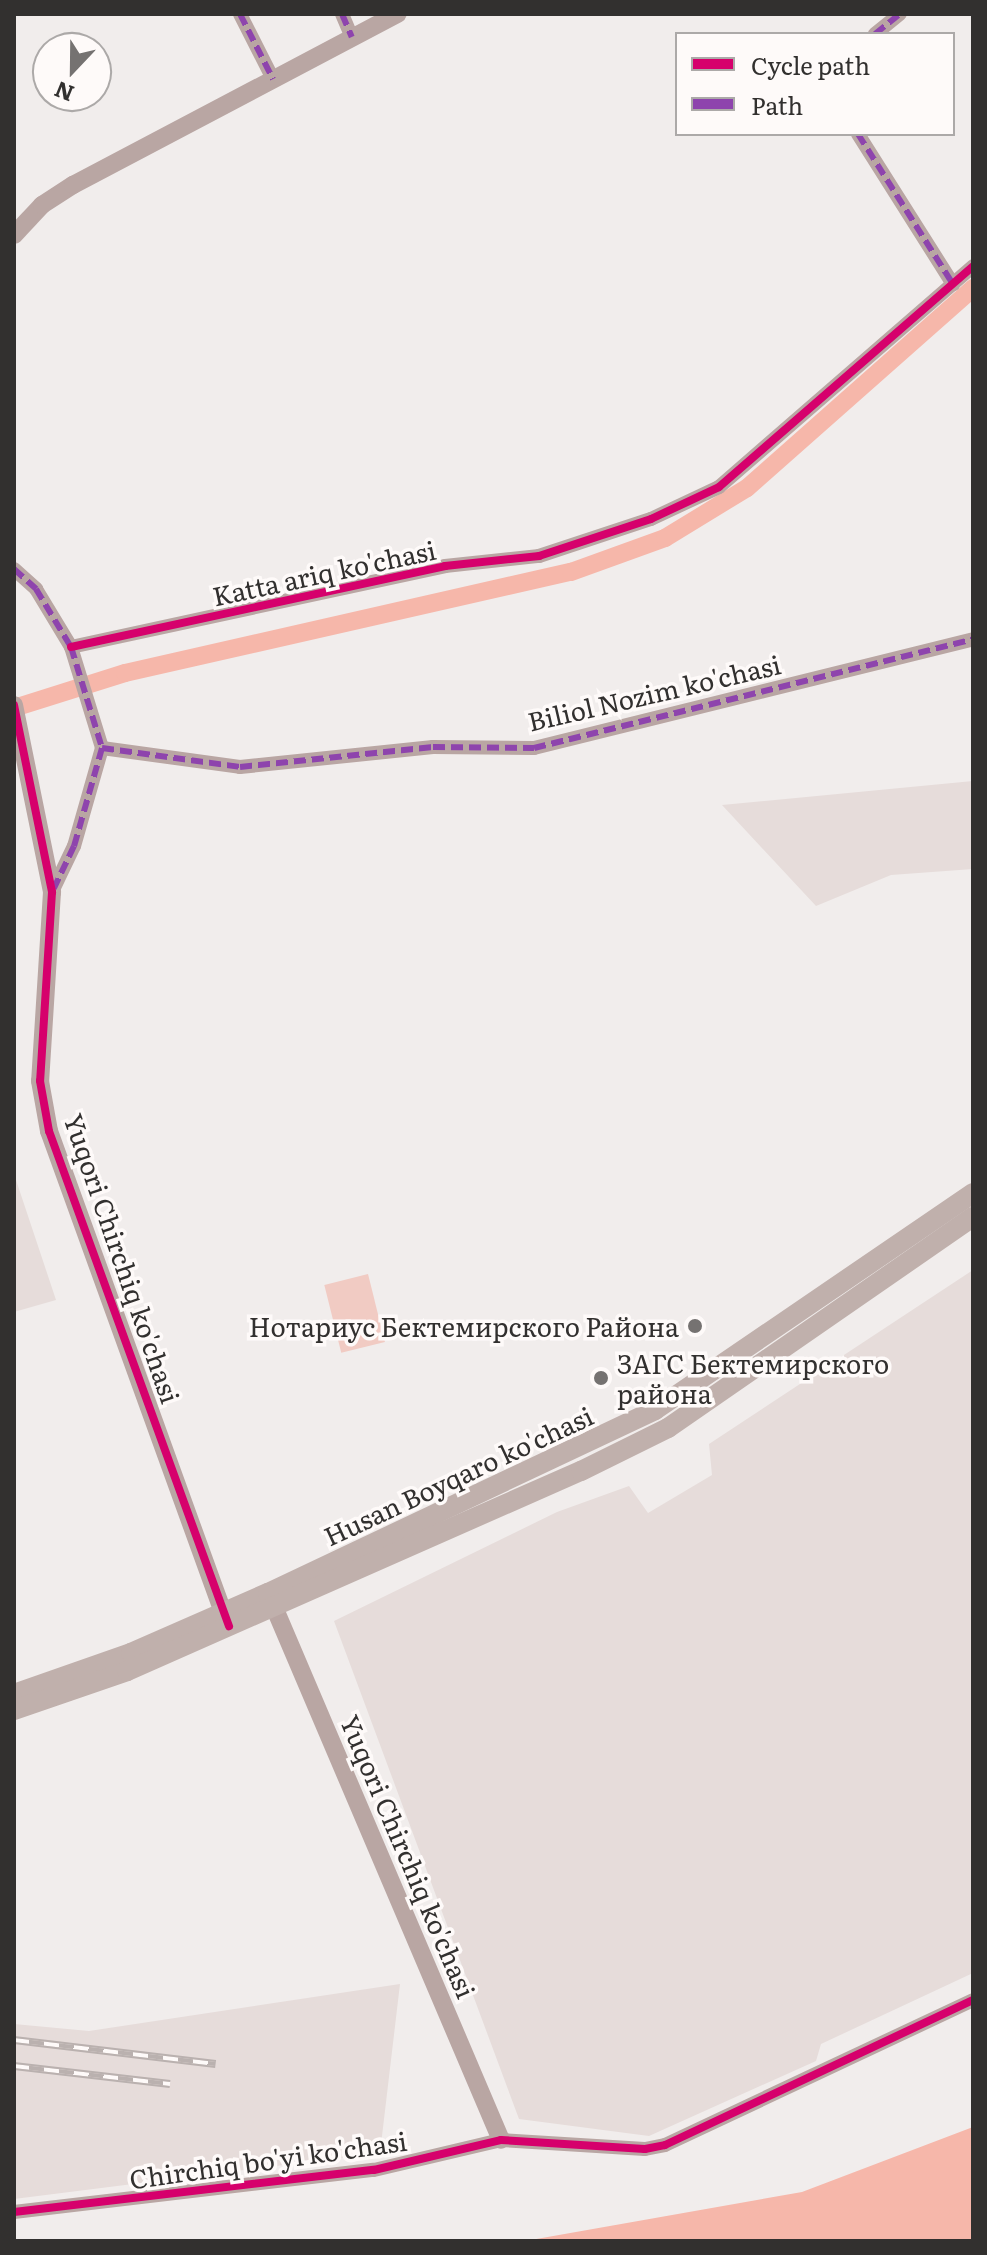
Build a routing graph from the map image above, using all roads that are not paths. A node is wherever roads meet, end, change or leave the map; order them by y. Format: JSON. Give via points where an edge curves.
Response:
{"nodes":[{"id":1,"x":240,"y":14,"type":"edge"},
{"id":2,"x":342,"y":14,"type":"edge"},
{"id":3,"x":398,"y":14,"type":"edge"},
{"id":4,"x":900,"y":14,"type":"edge"},
{"id":5,"x":878,"y":32,"type":"edge"},
{"id":6,"x":352,"y":37,"type":"junction"},
{"id":7,"x":273,"y":79,"type":"junction"},
{"id":8,"x":859,"y":136,"type":"edge"},
{"id":9,"x":14,"y":235,"type":"edge"},
{"id":10,"x":973,"y":266,"type":"edge"},
{"id":11,"x":953,"y":284,"type":"junction"},
{"id":12,"x":14,"y":569,"type":"edge"},
{"id":13,"x":973,"y":639,"type":"edge"},
{"id":14,"x":71,"y":647,"type":"junction"},
{"id":15,"x":14,"y":705,"type":"edge"},
{"id":16,"x":102,"y":748,"type":"junction"},
{"id":17,"x":52,"y":892,"type":"junction"},
{"id":18,"x":973,"y":1193,"type":"edge"},
{"id":19,"x":973,"y":1217,"type":"edge"},
{"id":20,"x":774,"y":1333,"type":"junction"},
{"id":21,"x":787,"y":1350,"type":"junction"},
{"id":22,"x":271,"y":1600,"type":"junction"},
{"id":23,"x":226,"y":1619,"type":"junction"},
{"id":24,"x":14,"y":1694,"type":"edge"},
{"id":25,"x":14,"y":1710,"type":"edge"},
{"id":26,"x":973,"y":2000,"type":"edge"},
{"id":27,"x":501,"y":2140,"type":"junction"},
{"id":28,"x":14,"y":2212,"type":"edge"}],
"edges":[{"from":1,"to":7,"type":"street"},
{"from":2,"to":6,"type":"street"},
{"from":3,"to":6,"type":"street"},
{"from":4,"to":5,"type":"street"},
{"from":6,"to":7,"type":"street"},
{"from":7,"to":9,"type":"street","via":[[62,191]]},
{"from":8,"to":11,"type":"street"},
{"from":10,"to":11,"type":"street","name":"Katta ariq ko'chasi"},
{"from":11,"to":14,"type":"street","name":"Katta ariq ko'chasi","via":[[719,487],[639,524],[539,556],[445,566]]},
{"from":12,"to":14,"type":"street","via":[[36,589]]},
{"from":13,"to":16,"type":"street","name":"Biliol Nozim ko'chasi","via":[[534,748],[433,747],[240,767]]},
{"from":14,"to":16,"type":"street"},
{"from":15,"to":17,"type":"street","name":"Yuqori Chirchiq ko'chasi"},
{"from":16,"to":17,"type":"street","via":[[74,846]]},
{"from":17,"to":23,"type":"street","name":"Yuqori Chirchiq ko'chasi","via":[[40,1081],[49,1131]]},
{"from":18,"to":20,"type":"main road","name":"Husan Boyqaro ko'chasi"},
{"from":19,"to":21,"type":"main road","name":"Husan Boyqaro ko'chasi"},
{"from":20,"to":21,"type":"main road"},
{"from":20,"to":22,"type":"main road","name":"Husan Boyqaro ko'chasi","via":[[655,1410]]},
{"from":21,"to":22,"type":"main road","name":"Husan Boyqaro ko'chasi","via":[[668,1428],[581,1471]]},
{"from":22,"to":23,"type":"main road","name":"Husan Boyqaro ko'chasi"},
{"from":22,"to":27,"type":"street","name":"Yuqori Chirchiq ko'chasi"},
{"from":23,"to":24,"type":"main road","name":"Husan Boyqaro ko'chasi"},
{"from":23,"to":25,"type":"main road","name":"Husan Boyqaro ko'chasi","via":[[127,1671]]},
{"from":26,"to":27,"type":"street","name":"Chirchiq bo'yi ko'chasi","via":[[665,2145],[645,2149]]},
{"from":27,"to":28,"type":"street","name":"Chirchiq bo'yi ko'chasi","via":[[374,2170]]}]}
